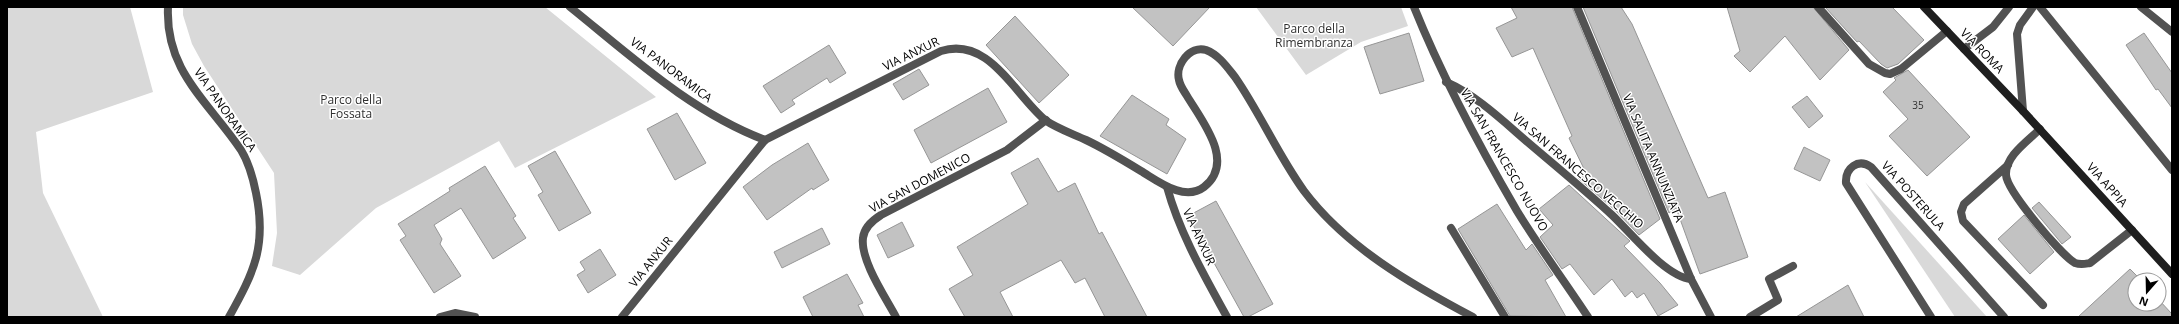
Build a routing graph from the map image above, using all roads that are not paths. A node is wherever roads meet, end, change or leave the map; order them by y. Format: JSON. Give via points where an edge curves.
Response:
{"nodes":[{"id":1,"x":168,"y":7,"type":"edge"},
{"id":2,"x":570,"y":7,"type":"edge"},
{"id":3,"x":1414,"y":7,"type":"edge"},
{"id":4,"x":1577,"y":7,"type":"edge"},
{"id":5,"x":1818,"y":7,"type":"edge"},
{"id":6,"x":1924,"y":7,"type":"edge"},
{"id":7,"x":2009,"y":7,"type":"edge"},
{"id":8,"x":2033,"y":7,"type":"edge"},
{"id":9,"x":2040,"y":7,"type":"edge"},
{"id":10,"x":2141,"y":7,"type":"edge"},
{"id":11,"x":1947,"y":31,"type":"junction"},
{"id":12,"x":2172,"y":32,"type":"edge"},
{"id":13,"x":1964,"y":49,"type":"junction"},
{"id":14,"x":1446,"y":82,"type":"junction"},
{"id":15,"x":2023,"y":111,"type":"junction"},
{"id":16,"x":1046,"y":120,"type":"junction"},
{"id":17,"x":2040,"y":129,"type":"junction"},
{"id":18,"x":765,"y":140,"type":"junction"},
{"id":19,"x":2008,"y":165,"type":"junction"},
{"id":20,"x":2172,"y":170,"type":"edge"},
{"id":21,"x":1167,"y":187,"type":"junction"},
{"id":22,"x":1451,"y":228,"type":"dead end"},
{"id":23,"x":2132,"y":230,"type":"junction"},
{"id":24,"x":1793,"y":266,"type":"dead end"},
{"id":25,"x":2172,"y":274,"type":"edge"},
{"id":26,"x":1691,"y":279,"type":"junction"},
{"id":27,"x":2043,"y":305,"type":"dead end"},
{"id":28,"x":229,"y":317,"type":"edge"},
{"id":29,"x":440,"y":317,"type":"edge"},
{"id":30,"x":475,"y":317,"type":"edge"},
{"id":31,"x":622,"y":317,"type":"edge"},
{"id":32,"x":896,"y":317,"type":"edge"},
{"id":33,"x":1227,"y":317,"type":"edge"},
{"id":34,"x":1472,"y":317,"type":"edge"},
{"id":35,"x":1505,"y":317,"type":"edge"},
{"id":36,"x":1588,"y":317,"type":"edge"},
{"id":37,"x":1711,"y":317,"type":"edge"},
{"id":38,"x":1750,"y":317,"type":"edge"},
{"id":39,"x":1931,"y":317,"type":"edge"},
{"id":40,"x":2004,"y":317,"type":"edge"}],
"edges":[{"from":1,"to":28,"type":"street","name":"VIA PANORAMICA","via":[[170,34],[182,70],[194,91],[243,154],[251,173],[258,204],[258,254],[246,285]]},
{"from":2,"to":18,"type":"street","name":"VIA PANORAMICA","via":[[703,110],[731,126]]},
{"from":3,"to":14,"type":"street","name":"VIA SAN FRANCESCO NUOVO"},
{"from":4,"to":26,"type":"street","name":"VIA SALITA ANNUNZIATA"},
{"from":5,"to":11,"type":"street","via":[[1869,64],[1890,74],[1901,69]]},
{"from":6,"to":11,"type":"main road","name":"VIA ROMA"},
{"from":7,"to":13,"type":"street","via":[[1997,23]]},
{"from":8,"to":15,"type":"street","via":[[2020,25],[2016,38]]},
{"from":9,"to":20,"type":"street"},
{"from":10,"to":12,"type":"street"},
{"from":11,"to":13,"type":"main road","name":"VIA ROMA"},
{"from":13,"to":15,"type":"main road","name":"VIA ROMA"},
{"from":14,"to":26,"type":"street","name":"VIA SAN FRANCESCO VECCHIO","via":[[1462,90],[1493,113],[1600,204],[1662,265],[1674,274]]},
{"from":14,"to":36,"type":"street","name":"VIA SAN FRANCESCO NUOVO","via":[[1517,210]]},
{"from":15,"to":17,"type":"main road","name":"VIA APPIA"},
{"from":16,"to":18,"type":"street","name":"VIA ANXUR","via":[[982,55],[957,48],[941,51]]},
{"from":16,"to":21,"type":"street","name":"VIA ANXUR","via":[[1110,152]]},
{"from":16,"to":32,"type":"street","name":"VIA SAN DOMENICO","via":[[1007,150],[881,214],[868,225],[863,237],[866,255]]},
{"from":17,"to":19,"type":"street","via":[[2012,157]]},
{"from":17,"to":23,"type":"main road","name":"VIA APPIA"},
{"from":18,"to":31,"type":"street","name":"VIA ANXUR"},
{"from":19,"to":23,"type":"street","via":[[2006,174],[2017,199],[2074,262],[2082,265],[2090,263]]},
{"from":19,"to":27,"type":"street","via":[[1964,204],[1961,212],[1963,221]]},
{"from":21,"to":33,"type":"street","name":"VIA ANXUR","via":[[1186,241]]},
{"from":21,"to":34,"type":"street","via":[[1183,192],[1198,190],[1208,183],[1217,169],[1215,147],[1178,80],[1180,65],[1189,54],[1196,50],[1207,50],[1223,62],[1235,77],[1300,184],[1331,221],[1405,278]]},
{"from":22,"to":35,"type":"street"},
{"from":23,"to":25,"type":"main road","name":"VIA APPIA"},
{"from":24,"to":38,"type":"street","via":[[1769,279],[1778,300]]},
{"from":26,"to":37,"type":"street","name":"VIA SALITA ANNUNZIATA"},
{"from":29,"to":30,"type":"street","via":[[455,313]]},
{"from":39,"to":40,"type":"street","name":"VIA POSTERULA","via":[[1846,183],[1846,174],[1855,165],[1871,167]]}]}
